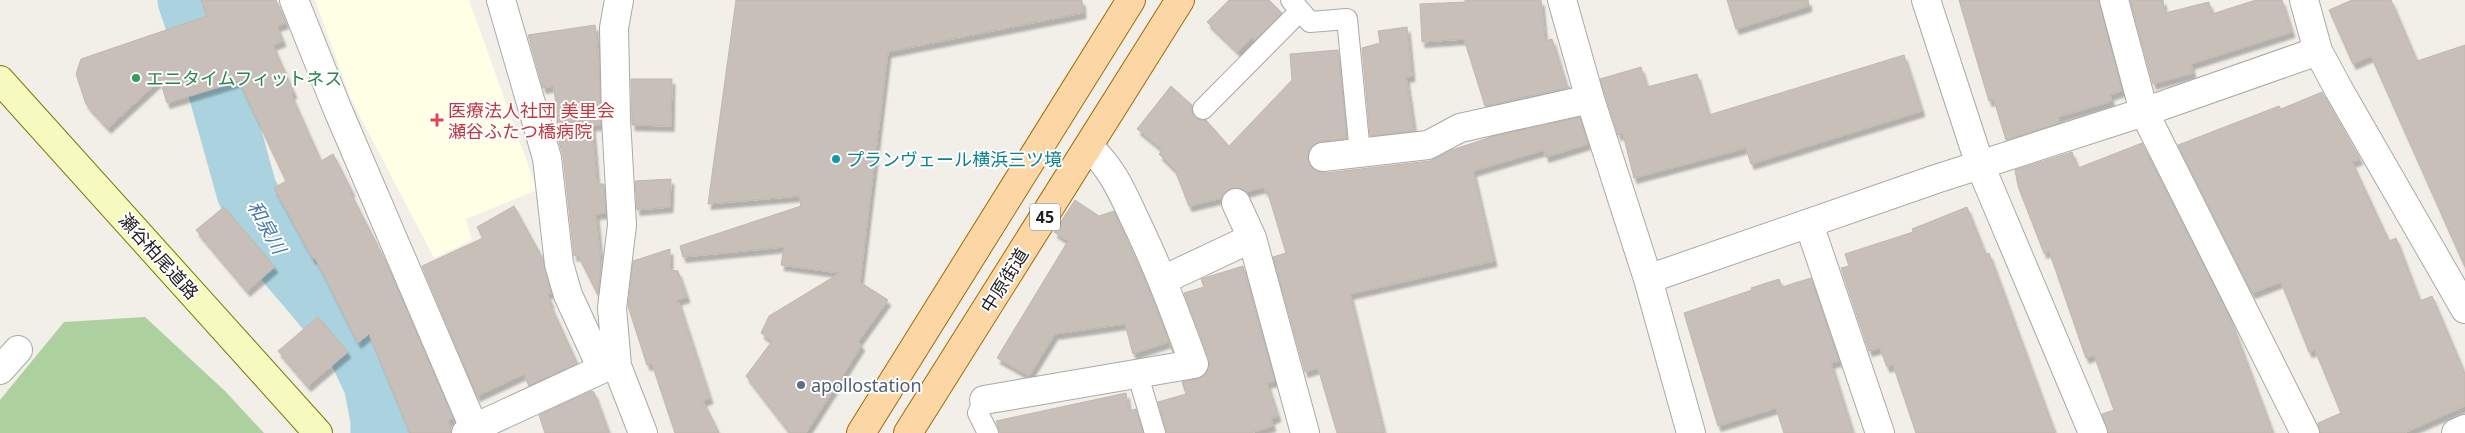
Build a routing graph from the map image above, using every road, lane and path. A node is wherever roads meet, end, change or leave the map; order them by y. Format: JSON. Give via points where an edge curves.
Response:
{"nodes":[{"id":1,"x":294,"y":0,"type":"edge"},
{"id":2,"x":502,"y":0,"type":"edge"},
{"id":3,"x":619,"y":0,"type":"edge"},
{"id":4,"x":1131,"y":0,"type":"edge"},
{"id":5,"x":1180,"y":0,"type":"edge"},
{"id":6,"x":1562,"y":0,"type":"edge"},
{"id":7,"x":1926,"y":0,"type":"edge"},
{"id":8,"x":2114,"y":0,"type":"edge"},
{"id":9,"x":2304,"y":0,"type":"edge"},
{"id":10,"x":1295,"y":5,"type":"edge"},
{"id":11,"x":2318,"y":51,"type":"junction"},
{"id":12,"x":0,"y":80,"type":"edge"},
{"id":13,"x":1590,"y":99,"type":"junction"},
{"id":14,"x":1202,"y":109,"type":"dead end"},
{"id":15,"x":2144,"y":112,"type":"junction"},
{"id":16,"x":1089,"y":147,"type":"junction"},
{"id":17,"x":1360,"y":153,"type":"junction"},
{"id":18,"x":1323,"y":158,"type":"dead end"},
{"id":19,"x":1980,"y":165,"type":"junction"},
{"id":20,"x":1236,"y":203,"type":"dead end"},
{"id":21,"x":1809,"y":224,"type":"junction"},
{"id":22,"x":1252,"y":238,"type":"junction"},
{"id":23,"x":1648,"y":279,"type":"junction"},
{"id":24,"x":1163,"y":280,"type":"junction"},
{"id":25,"x":2465,"y":309,"type":"edge"},
{"id":26,"x":610,"y":368,"type":"junction"},
{"id":27,"x":1137,"y":372,"type":"junction"},
{"id":28,"x":984,"y":400,"type":"joint"},
{"id":29,"x":2465,"y":429,"type":"edge"},
{"id":30,"x":470,"y":431,"type":"edge"},
{"id":31,"x":318,"y":433,"type":"edge"},
{"id":32,"x":643,"y":433,"type":"edge"},
{"id":33,"x":861,"y":433,"type":"edge"},
{"id":34,"x":908,"y":433,"type":"edge"},
{"id":35,"x":988,"y":433,"type":"edge"},
{"id":36,"x":1155,"y":433,"type":"edge"},
{"id":37,"x":1305,"y":433,"type":"edge"},
{"id":38,"x":1691,"y":433,"type":"edge"},
{"id":39,"x":1880,"y":433,"type":"edge"},
{"id":40,"x":2093,"y":433,"type":"edge"},
{"id":41,"x":2304,"y":433,"type":"edge"},
{"id":42,"x":2456,"y":433,"type":"edge"}],
"edges":[{"from":1,"to":30,"type":"street"},
{"from":2,"to":26,"type":"street","via":[[548,158],[559,264],[568,295]]},
{"from":3,"to":26,"type":"street","via":[[614,28],[622,225],[612,308]]},
{"from":4,"to":33,"type":"main road","number":"45"},
{"from":5,"to":16,"type":"main road","name":"中原街道","number":"45"},
{"from":6,"to":13,"type":"street"},
{"from":7,"to":19,"type":"street"},
{"from":8,"to":15,"type":"street"},
{"from":9,"to":11,"type":"street"},
{"from":10,"to":14,"type":"lane"},
{"from":10,"to":17,"type":"lane","via":[[1310,22],[1347,19]]},
{"from":11,"to":15,"type":"street"},
{"from":11,"to":25,"type":"street"},
{"from":12,"to":31,"type":"main road","name":"瀬谷柏尾道路"},
{"from":13,"to":17,"type":"street","via":[[1460,128],[1428,145]]},
{"from":13,"to":23,"type":"street"},
{"from":15,"to":19,"type":"street"},
{"from":15,"to":41,"type":"street"},
{"from":16,"to":24,"type":"street","via":[[1116,178]]},
{"from":16,"to":34,"type":"main road","name":"中原街道","number":"45"},
{"from":17,"to":18,"type":"street"},
{"from":19,"to":21,"type":"street"},
{"from":19,"to":40,"type":"street"},
{"from":20,"to":22,"type":"street"},
{"from":21,"to":23,"type":"street"},
{"from":21,"to":39,"type":"street"},
{"from":22,"to":24,"type":"street"},
{"from":22,"to":37,"type":"street"},
{"from":23,"to":38,"type":"street"},
{"from":24,"to":27,"type":"street","via":[[1194,364]]},
{"from":26,"to":30,"type":"street"},
{"from":26,"to":32,"type":"street"},
{"from":27,"to":28,"type":"street"},
{"from":27,"to":36,"type":"lane"},
{"from":28,"to":35,"type":"lane","via":[[978,413]]},
{"from":29,"to":42,"type":"street"}]}
